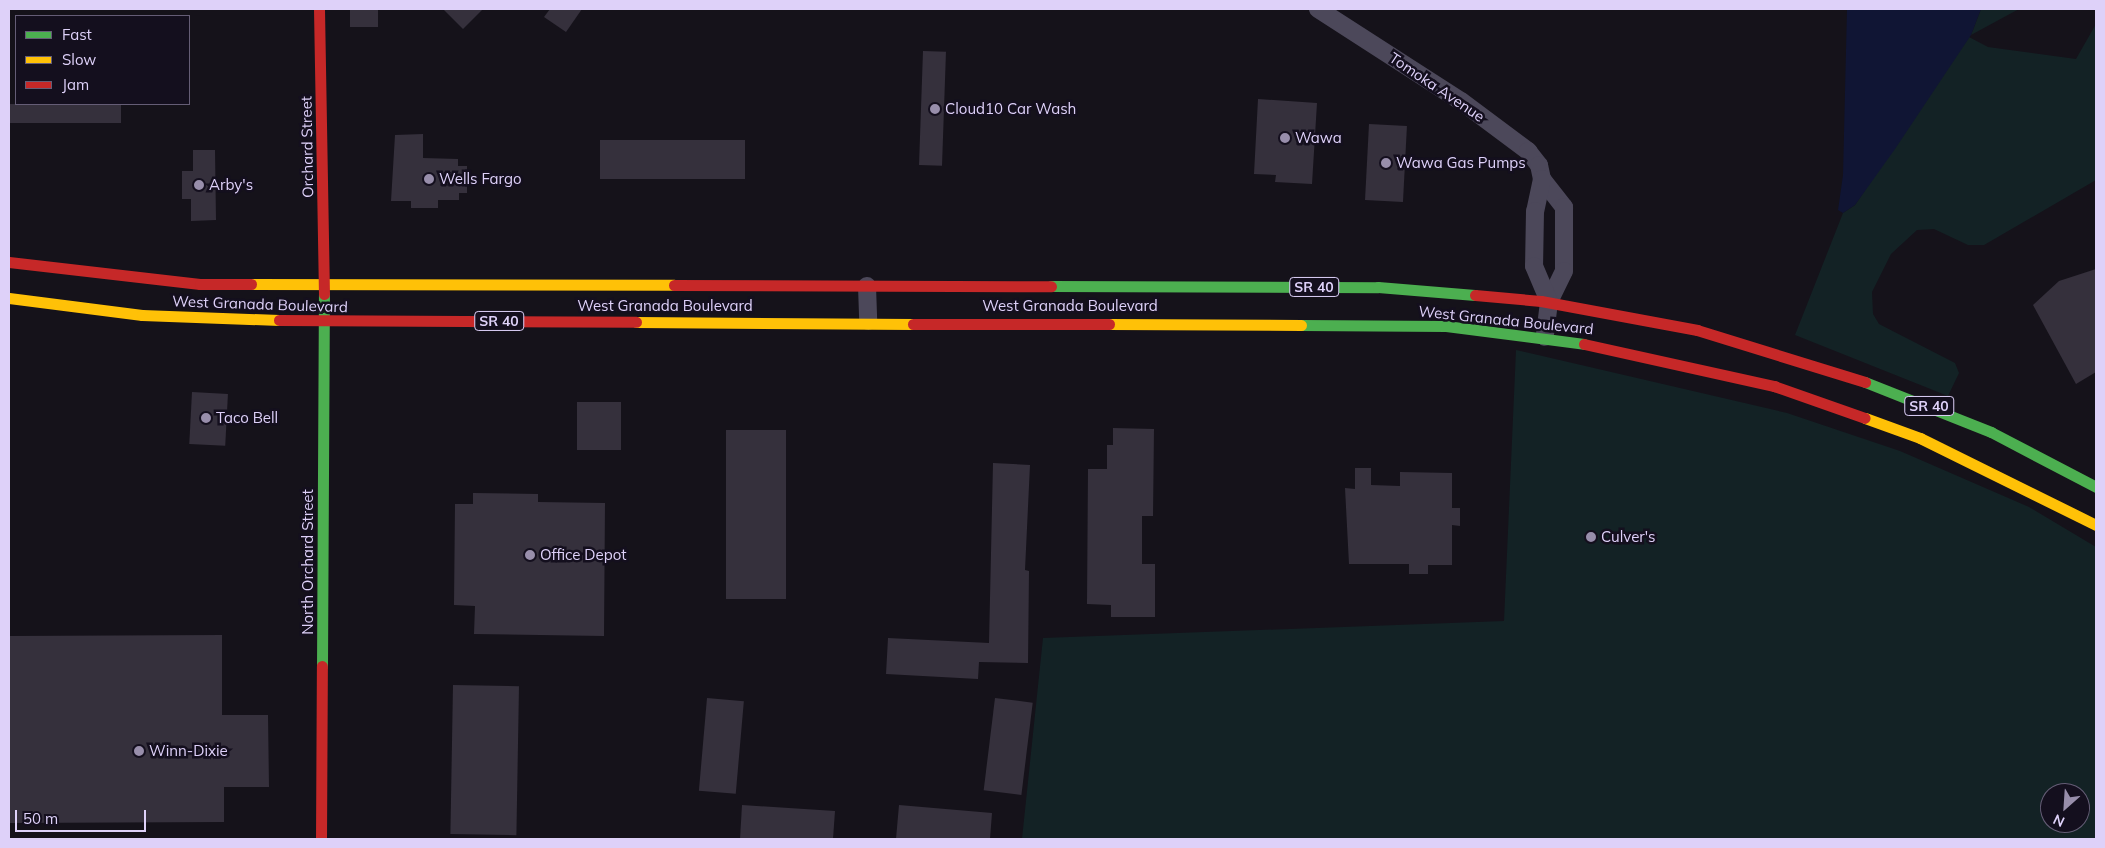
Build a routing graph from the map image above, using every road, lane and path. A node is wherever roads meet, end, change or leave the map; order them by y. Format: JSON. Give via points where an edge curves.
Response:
{"nodes":[{"id":1,"x":320,"y":9,"type":"edge"},
{"id":2,"x":1318,"y":9,"type":"edge"},
{"id":3,"x":1542,"y":179,"type":"junction"},
{"id":4,"x":9,"y":262,"type":"edge"},
{"id":5,"x":324,"y":285,"type":"junction"},
{"id":6,"x":867,"y":286,"type":"junction"},
{"id":7,"x":9,"y":298,"type":"edge"},
{"id":8,"x":1549,"y":302,"type":"junction"},
{"id":9,"x":324,"y":321,"type":"junction"},
{"id":10,"x":868,"y":321,"type":"junction"},
{"id":11,"x":1545,"y":337,"type":"junction"},
{"id":12,"x":2096,"y":487,"type":"edge"},
{"id":13,"x":2096,"y":525,"type":"edge"},
{"id":14,"x":321,"y":839,"type":"edge"}],
"edges":[{"from":1,"to":5,"type":"main road","name":"Orchard Street"},
{"from":2,"to":3,"type":"street","name":"Tomoka Avenue","via":[[1528,151],[1539,165]]},
{"from":3,"to":8,"type":"street","name":"Tomoka Avenue","via":[[1535,211],[1534,266]]},
{"from":3,"to":8,"type":"street","name":"Tomoka Avenue","via":[[1564,208],[1564,271]]},
{"from":4,"to":5,"type":"main road","name":"West Granada Boulevard","number":"SR 40","via":[[168,281]]},
{"from":5,"to":6,"type":"main road","name":"West Granada Boulevard","number":"SR 40"},
{"from":5,"to":9,"type":"main road","name":"North Orchard Street"},
{"from":6,"to":8,"type":"main road","name":"West Granada Boulevard","number":"SR 40","via":[[1378,288]]},
{"from":6,"to":10,"type":"street"},
{"from":7,"to":9,"type":"main road","name":"West Granada Boulevard","number":"SR 40","via":[[142,315]]},
{"from":8,"to":11,"type":"street","name":"Tomoka Avenue"},
{"from":8,"to":12,"type":"main road","name":"West Granada Boulevard","number":"SR 40","via":[[1697,330],[1844,373],[1991,432]]},
{"from":9,"to":10,"type":"main road","name":"West Granada Boulevard","number":"SR 40"},
{"from":9,"to":14,"type":"main road","name":"North Orchard Street"},
{"from":10,"to":11,"type":"main road","name":"West Granada Boulevard","number":"SR 40","via":[[1369,323],[1446,326]]},
{"from":11,"to":13,"type":"main road","name":"West Granada Boulevard","number":"SR 40","via":[[1690,364],[1845,409],[1981,465]]}]}
